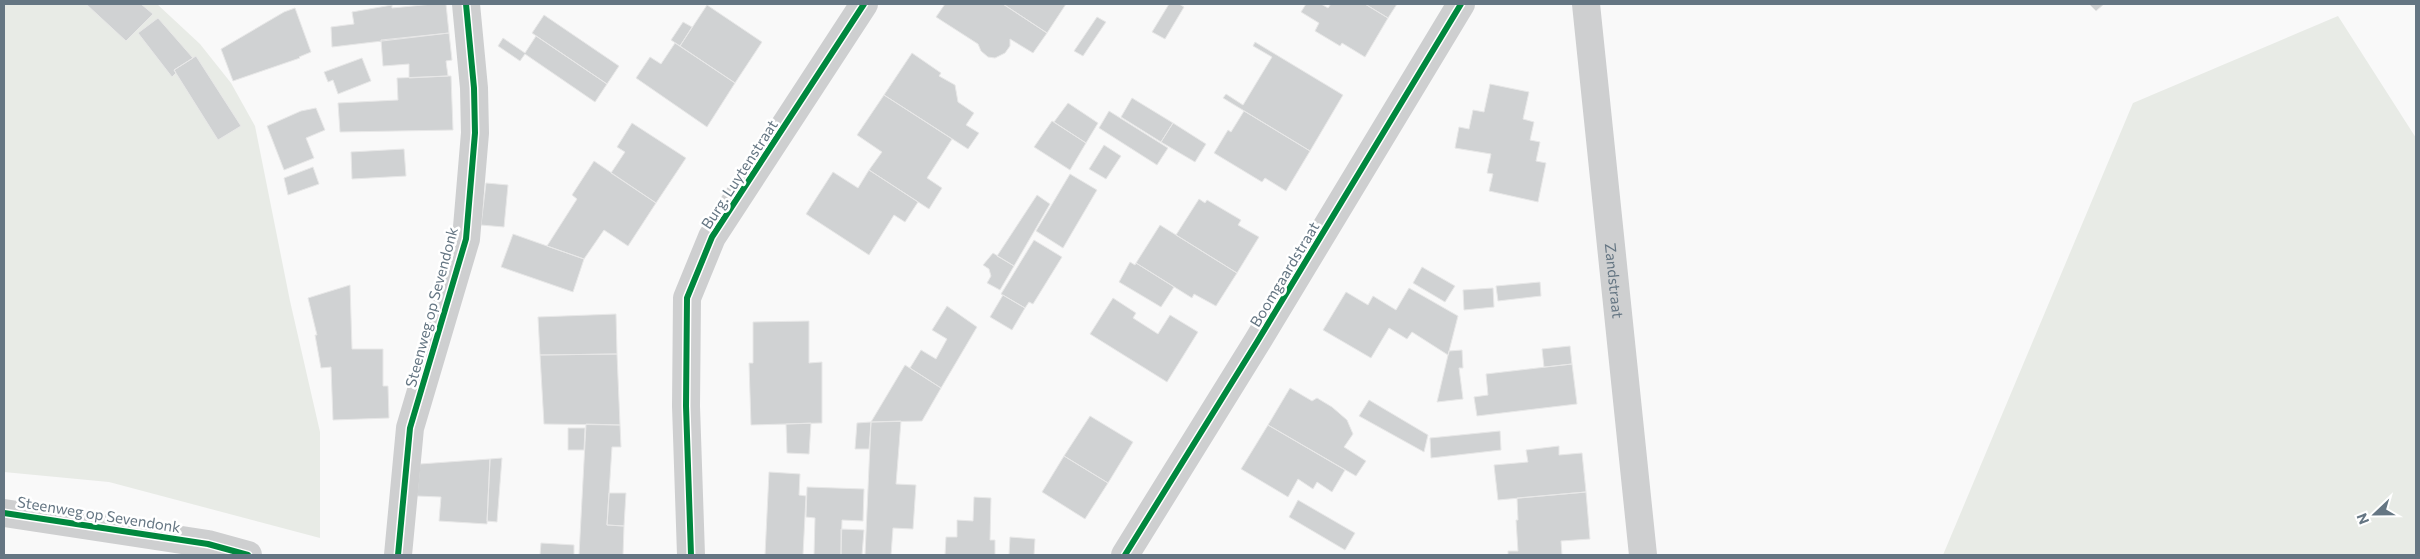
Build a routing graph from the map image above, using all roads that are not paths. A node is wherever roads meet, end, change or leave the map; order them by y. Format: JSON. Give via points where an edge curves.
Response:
{"nodes":[{"id":1,"x":466,"y":4,"type":"edge"},
{"id":2,"x":864,"y":4,"type":"edge"},
{"id":3,"x":1461,"y":4,"type":"edge"},
{"id":4,"x":1586,"y":4,"type":"edge"},
{"id":5,"x":4,"y":513,"type":"edge"},
{"id":6,"x":248,"y":555,"type":"edge"},
{"id":7,"x":398,"y":555,"type":"edge"},
{"id":8,"x":691,"y":555,"type":"edge"},
{"id":9,"x":1125,"y":555,"type":"edge"},
{"id":10,"x":1644,"y":555,"type":"edge"}],
"edges":[{"from":1,"to":7,"type":"street","name":"Steenweg op Sevendonk","via":[[475,133],[466,239],[410,428]]},
{"from":2,"to":8,"type":"street","name":"Burg. Luytenstraat","via":[[712,237],[687,298],[686,406]]},
{"from":3,"to":9,"type":"street","name":"Boomgaardstraat"},
{"from":4,"to":10,"type":"street","name":"Zandstraat"},
{"from":5,"to":6,"type":"street","name":"Steenweg op Sevendonk","via":[[208,544]]}]}
